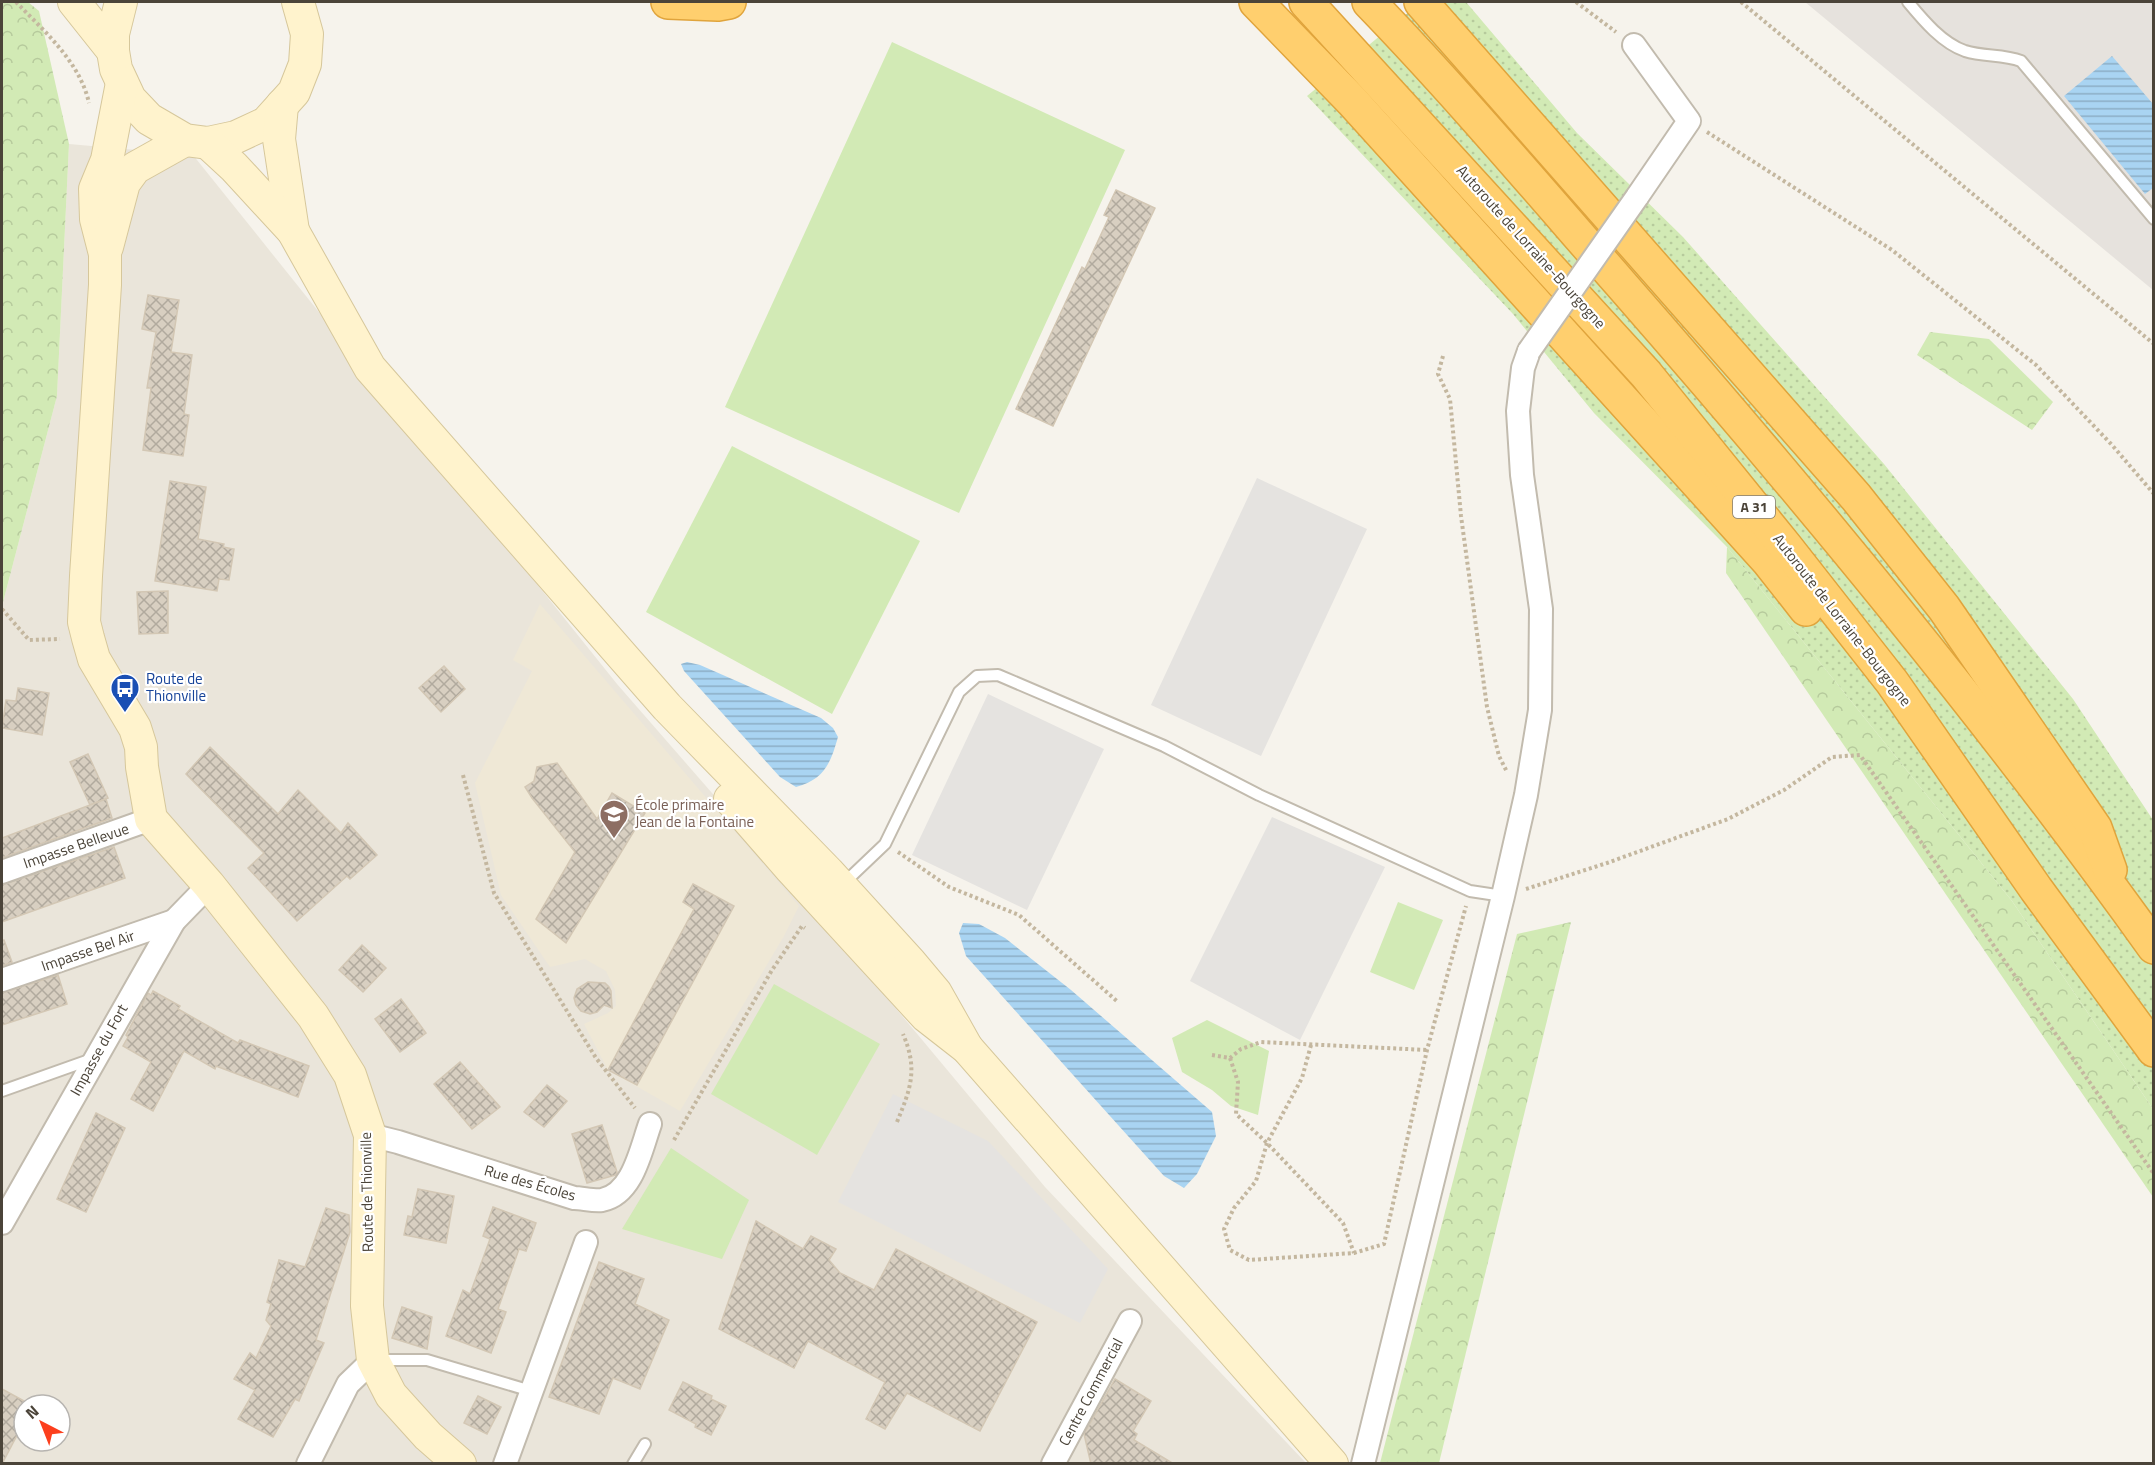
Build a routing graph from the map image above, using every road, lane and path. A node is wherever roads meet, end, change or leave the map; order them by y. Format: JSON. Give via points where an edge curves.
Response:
{"nodes":[{"id":1,"x":16,"y":2,"type":"edge"},
{"id":2,"x":74,"y":2,"type":"edge"},
{"id":3,"x":121,"y":2,"type":"edge"},
{"id":4,"x":298,"y":2,"type":"edge"},
{"id":5,"x":668,"y":2,"type":"edge"},
{"id":6,"x":729,"y":2,"type":"edge"},
{"id":7,"x":1245,"y":2,"type":"edge"},
{"id":8,"x":1256,"y":2,"type":"edge"},
{"id":9,"x":1306,"y":2,"type":"edge"},
{"id":10,"x":1369,"y":2,"type":"edge"},
{"id":11,"x":1421,"y":2,"type":"edge"},
{"id":12,"x":1576,"y":2,"type":"edge"},
{"id":13,"x":1741,"y":2,"type":"edge"},
{"id":14,"x":1908,"y":2,"type":"edge"},
{"id":15,"x":1634,"y":45,"type":"joint"},
{"id":16,"x":113,"y":51,"type":"junction"},
{"id":17,"x":122,"y":83,"type":"junction"},
{"id":18,"x":1352,"y":101,"type":"junction"},
{"id":19,"x":282,"y":105,"type":"junction"},
{"id":20,"x":92,"y":111,"type":"dead end"},
{"id":21,"x":1689,"y":121,"type":"junction"},
{"id":22,"x":196,"y":141,"type":"junction"},
{"id":23,"x":2154,"y":219,"type":"edge"},
{"id":24,"x":293,"y":231,"type":"junction"},
{"id":25,"x":105,"y":254,"type":"junction"},
{"id":26,"x":2154,"y":344,"type":"edge"},
{"id":27,"x":1443,"y":356,"type":"dead end"},
{"id":28,"x":2154,"y":495,"type":"edge"},
{"id":29,"x":2,"y":609,"type":"edge"},
{"id":30,"x":88,"y":638,"type":"junction"},
{"id":31,"x":667,"y":707,"type":"junction"},
{"id":32,"x":463,"y":775,"type":"dead end"},
{"id":33,"x":1526,"y":795,"type":"junction"},
{"id":34,"x":151,"y":819,"type":"junction"},
{"id":35,"x":885,"y":843,"type":"junction"},
{"id":36,"x":2021,"y":867,"type":"junction"},
{"id":37,"x":791,"y":869,"type":"junction"},
{"id":38,"x":2,"y":872,"type":"edge"},
{"id":39,"x":835,"y":879,"type":"junction"},
{"id":40,"x":209,"y":885,"type":"junction"},
{"id":41,"x":1470,"y":891,"type":"junction"},
{"id":42,"x":1503,"y":896,"type":"junction"},
{"id":43,"x":2121,"y":903,"type":"junction"},
{"id":44,"x":174,"y":921,"type":"junction"},
{"id":45,"x":810,"y":933,"type":"dead end"},
{"id":46,"x":2154,"y":947,"type":"edge"},
{"id":47,"x":2,"y":980,"type":"edge"},
{"id":48,"x":1118,"y":1002,"type":"dead end"},
{"id":49,"x":899,"y":1025,"type":"dead end"},
{"id":50,"x":1311,"y":1045,"type":"junction"},
{"id":51,"x":967,"y":1048,"type":"junction"},
{"id":52,"x":1427,"y":1050,"type":"junction"},
{"id":53,"x":2154,"y":1050,"type":"edge"},
{"id":54,"x":1212,"y":1055,"type":"dead end"},
{"id":55,"x":95,"y":1058,"type":"junction"},
{"id":56,"x":1230,"y":1058,"type":"junction"},
{"id":57,"x":2,"y":1090,"type":"edge"},
{"id":58,"x":897,"y":1122,"type":"dead end"},
{"id":59,"x":650,"y":1124,"type":"joint"},
{"id":60,"x":370,"y":1136,"type":"junction"},
{"id":61,"x":674,"y":1140,"type":"dead end"},
{"id":62,"x":1267,"y":1143,"type":"junction"},
{"id":63,"x":2154,"y":1174,"type":"edge"},
{"id":64,"x":2,"y":1223,"type":"edge"},
{"id":65,"x":586,"y":1242,"type":"dead end"},
{"id":66,"x":1354,"y":1253,"type":"junction"},
{"id":67,"x":1130,"y":1321,"type":"dead end"},
{"id":68,"x":373,"y":1360,"type":"junction"},
{"id":69,"x":531,"y":1391,"type":"junction"},
{"id":70,"x":645,"y":1444,"type":"dead end"},
{"id":71,"x":308,"y":1464,"type":"edge"},
{"id":72,"x":460,"y":1464,"type":"edge"},
{"id":73,"x":504,"y":1464,"type":"edge"},
{"id":74,"x":633,"y":1464,"type":"edge"},
{"id":75,"x":1053,"y":1464,"type":"edge"},
{"id":76,"x":1332,"y":1464,"type":"edge"},
{"id":77,"x":1363,"y":1464,"type":"edge"}],
"edges":[{"from":1,"to":20,"type":"path","via":[[62,50],[86,89]]},
{"from":2,"to":16,"type":"main road"},
{"from":3,"to":16,"type":"main road","via":[[112,34]]},
{"from":4,"to":19,"type":"main road","via":[[307,34],[305,64],[294,92]]},
{"from":5,"to":6,"type":"highway"},
{"from":7,"to":18,"type":"highway"},
{"from":8,"to":18,"type":"highway"},
{"from":9,"to":36,"type":"highway","name":"Autoroute de Lorraine-Bourgogne","number":"A 31","via":[[1646,374],[1892,682]]},
{"from":10,"to":43,"type":"highway","number":"A 31","via":[[1532,183],[1822,518],[2013,758]]},
{"from":11,"to":43,"type":"highway","via":[[1856,497],[1944,608],[2095,828]]},
{"from":12,"to":15,"type":"path"},
{"from":13,"to":26,"type":"path"},
{"from":14,"to":23,"type":"lane","via":[[1940,35],[1965,51],[2021,61]]},
{"from":15,"to":21,"type":"street"},
{"from":16,"to":17,"type":"main road"},
{"from":17,"to":22,"type":"main road","via":[[130,99],[149,119]]},
{"from":17,"to":25,"type":"main road","via":[[107,160],[95,189],[96,219]]},
{"from":18,"to":36,"type":"highway","via":[[1769,562],[1873,695]]},
{"from":19,"to":22,"type":"main road","via":[[266,123],[236,137]]},
{"from":19,"to":24,"type":"main road","via":[[279,139]]},
{"from":21,"to":28,"type":"path","via":[[1892,250],[2036,365]]},
{"from":21,"to":33,"type":"street","bridge":true,"via":[[1529,351],[1523,368],[1518,411],[1522,475],[1541,609],[1540,710]]},
{"from":22,"to":24,"type":"main road","via":[[234,167]]},
{"from":22,"to":25,"type":"main road","via":[[135,168],[124,183]]},
{"from":24,"to":31,"type":"main road","via":[[370,368]]},
{"from":25,"to":30,"type":"main road","via":[[86,576],[84,622]]},
{"from":27,"to":33,"type":"path","via":[[1438,374],[1450,399],[1487,707],[1499,756],[1510,779]]},
{"from":29,"to":30,"type":"path","via":[[29,640]]},
{"from":30,"to":34,"type":"main road","via":[[94,658],[135,728]]},
{"from":31,"to":37,"type":"main road","via":[[716,782]]},
{"from":31,"to":39,"type":"main road"},
{"from":32,"to":59,"type":"path","via":[[494,893],[596,1058]]},
{"from":33,"to":42,"type":"street"},
{"from":34,"to":38,"type":"street","name":"Impasse Bellevue"},
{"from":34,"to":40,"type":"main road","name":"Route de Thionville"},
{"from":35,"to":39,"type":"lane"},
{"from":35,"to":41,"type":"lane","via":[[959,692],[977,676],[998,675],[1164,746],[1259,795]]},
{"from":35,"to":48,"type":"path","via":[[949,887],[1018,915]]},
{"from":36,"to":53,"type":"highway","name":"Autoroute de Lorraine-Bourgogne","number":"A 31"},
{"from":37,"to":39,"type":"main road","via":[[812,878]]},
{"from":37,"to":51,"type":"main road","via":[[926,1016]]},
{"from":39,"to":51,"type":"main road","via":[[936,993]]},
{"from":40,"to":44,"type":"street","name":"Impasse du Fort"},
{"from":40,"to":60,"type":"main road","name":"Route de Thionville","via":[[313,1016],[350,1075]]},
{"from":41,"to":42,"type":"lane"},
{"from":41,"to":52,"type":"path"},
{"from":42,"to":63,"type":"path","via":[[1728,819],[1784,790],[1832,757],[1860,755]]},
{"from":42,"to":77,"type":"street"},
{"from":43,"to":46,"type":"highway","number":"A 31"},
{"from":44,"to":47,"type":"street","name":"Impasse Bel Air"},
{"from":44,"to":55,"type":"street","name":"Impasse du Fort"},
{"from":45,"to":61,"type":"path","via":[[802,926],[772,970]]},
{"from":49,"to":58,"type":"path","via":[[911,1052],[910,1089]]},
{"from":50,"to":52,"type":"path"},
{"from":50,"to":56,"type":"path","via":[[1261,1042]]},
{"from":50,"to":62,"type":"path","via":[[1302,1078]]},
{"from":51,"to":76,"type":"main road"},
{"from":52,"to":66,"type":"path","via":[[1384,1244]]},
{"from":54,"to":56,"type":"path"},
{"from":55,"to":57,"type":"lane"},
{"from":55,"to":64,"type":"street","name":"Impasse du Fort"},
{"from":56,"to":62,"type":"path","via":[[1238,1082],[1236,1114]]},
{"from":59,"to":60,"type":"street","name":"Rue des Écoles","via":[[632,1173],[622,1189],[603,1200],[574,1198]]},
{"from":60,"to":68,"type":"main road","name":"Route de Thionville","via":[[367,1306]]},
{"from":62,"to":66,"type":"path","via":[[1343,1223]]},
{"from":62,"to":66,"type":"path","via":[[1256,1181],[1234,1208],[1224,1229],[1230,1250],[1249,1260]]},
{"from":65,"to":69,"type":"street"},
{"from":67,"to":75,"type":"street","name":"Centre Commercial"},
{"from":68,"to":69,"type":"lane","via":[[427,1359]]},
{"from":68,"to":71,"type":"street","via":[[348,1384]]},
{"from":68,"to":72,"type":"main road","name":"Route de Thionville","via":[[391,1395]]},
{"from":69,"to":73,"type":"street"},
{"from":70,"to":74,"type":"lane"}]}
